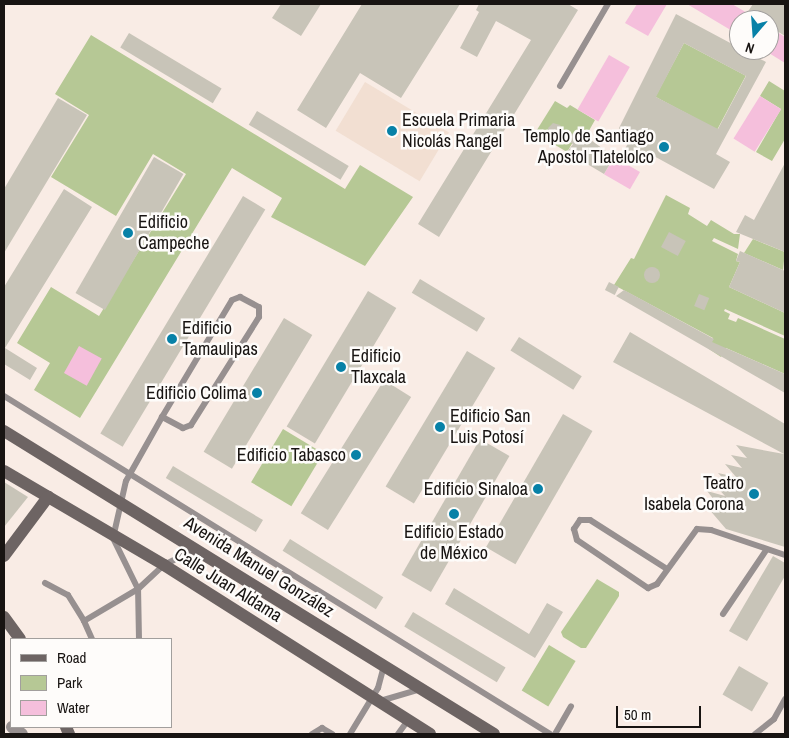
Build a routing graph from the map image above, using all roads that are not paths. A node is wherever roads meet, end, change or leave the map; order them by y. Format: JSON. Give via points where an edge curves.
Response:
{"nodes":[{"id":1,"x":608,"y":4,"type":"edge"},
{"id":2,"x":560,"y":86,"type":"dead end"},
{"id":3,"x":4,"y":396,"type":"edge"},
{"id":4,"x":162,"y":417,"type":"junction"},
{"id":5,"x":4,"y":430,"type":"edge"},
{"id":6,"x":4,"y":471,"type":"edge"},
{"id":7,"x":130,"y":473,"type":"junction"},
{"id":8,"x":48,"y":498,"type":"junction"},
{"id":9,"x":121,"y":502,"type":"junction"},
{"id":10,"x":113,"y":538,"type":"junction"},
{"id":11,"x":196,"y":548,"type":"junction"},
{"id":12,"x":767,"y":549,"type":"junction"},
{"id":13,"x":785,"y":555,"type":"edge"},
{"id":14,"x":4,"y":556,"type":"edge"},
{"id":15,"x":164,"y":565,"type":"junction"},
{"id":16,"x":667,"y":570,"type":"junction"},
{"id":17,"x":45,"y":583,"type":"dead end"},
{"id":18,"x":138,"y":588,"type":"junction"},
{"id":19,"x":723,"y":614,"type":"dead end"},
{"id":20,"x":4,"y":617,"type":"edge"},
{"id":21,"x":84,"y":621,"type":"junction"},
{"id":22,"x":19,"y":638,"type":"edge"},
{"id":23,"x":92,"y":638,"type":"edge"},
{"id":24,"x":139,"y":638,"type":"edge"},
{"id":25,"x":384,"y":666,"type":"junction"},
{"id":26,"x":421,"y":689,"type":"junction"},
{"id":27,"x":375,"y":699,"type":"junction"},
{"id":28,"x":784,"y":703,"type":"edge"},
{"id":29,"x":571,"y":706,"type":"dead end"},
{"id":30,"x":408,"y":720,"type":"junction"},
{"id":31,"x":312,"y":734,"type":"edge"},
{"id":32,"x":332,"y":734,"type":"edge"},
{"id":33,"x":350,"y":734,"type":"edge"},
{"id":34,"x":398,"y":734,"type":"edge"},
{"id":35,"x":430,"y":734,"type":"edge"},
{"id":36,"x":494,"y":734,"type":"edge"},
{"id":37,"x":550,"y":734,"type":"edge"},
{"id":38,"x":554,"y":734,"type":"edge"},
{"id":39,"x":755,"y":734,"type":"edge"}],
"edges":[{"from":1,"to":2,"type":"lane"},
{"from":3,"to":7,"type":"lane"},
{"from":4,"to":4,"type":"lane","via":[[232,300],[240,296],[259,307],[259,317],[191,424],[183,428]]},
{"from":4,"to":7,"type":"lane"},
{"from":5,"to":9,"type":"street","name":"Avenida Manuel González"},
{"from":6,"to":8,"type":"street","name":"Calle Juan Aldama"},
{"from":7,"to":9,"type":"lane"},
{"from":7,"to":37,"type":"lane"},
{"from":8,"to":10,"type":"street","name":"Calle Juan Aldama"},
{"from":8,"to":14,"type":"street"},
{"from":9,"to":10,"type":"lane"},
{"from":9,"to":11,"type":"street","name":"Avenida Manuel González"},
{"from":10,"to":15,"type":"street","name":"Calle Juan Aldama"},
{"from":10,"to":18,"type":"lane"},
{"from":11,"to":15,"type":"lane"},
{"from":11,"to":25,"type":"street","name":"Avenida Manuel González"},
{"from":12,"to":13,"type":"lane"},
{"from":12,"to":16,"type":"lane","via":[[711,530],[697,529]]},
{"from":12,"to":19,"type":"lane"},
{"from":15,"to":18,"type":"lane"},
{"from":15,"to":27,"type":"street","name":"Calle Juan Aldama"},
{"from":16,"to":16,"type":"lane","via":[[654,587],[645,587],[577,540],[574,529],[580,520],[590,520]]},
{"from":17,"to":21,"type":"lane","via":[[68,595]]},
{"from":18,"to":21,"type":"lane"},
{"from":18,"to":24,"type":"lane"},
{"from":20,"to":22,"type":"street"},
{"from":21,"to":23,"type":"lane"},
{"from":25,"to":26,"type":"street","name":"Avenida Manuel González"},
{"from":25,"to":27,"type":"lane"},
{"from":26,"to":27,"type":"lane"},
{"from":26,"to":36,"type":"street","name":"Avenida Manuel González"},
{"from":27,"to":30,"type":"street","name":"Calle Juan Aldama"},
{"from":27,"to":33,"type":"lane"},
{"from":28,"to":39,"type":"lane"},
{"from":29,"to":38,"type":"lane"},
{"from":30,"to":34,"type":"lane"},
{"from":30,"to":35,"type":"street","name":"Calle Juan Aldama"},
{"from":31,"to":32,"type":"lane","via":[[318,728]]}]}
